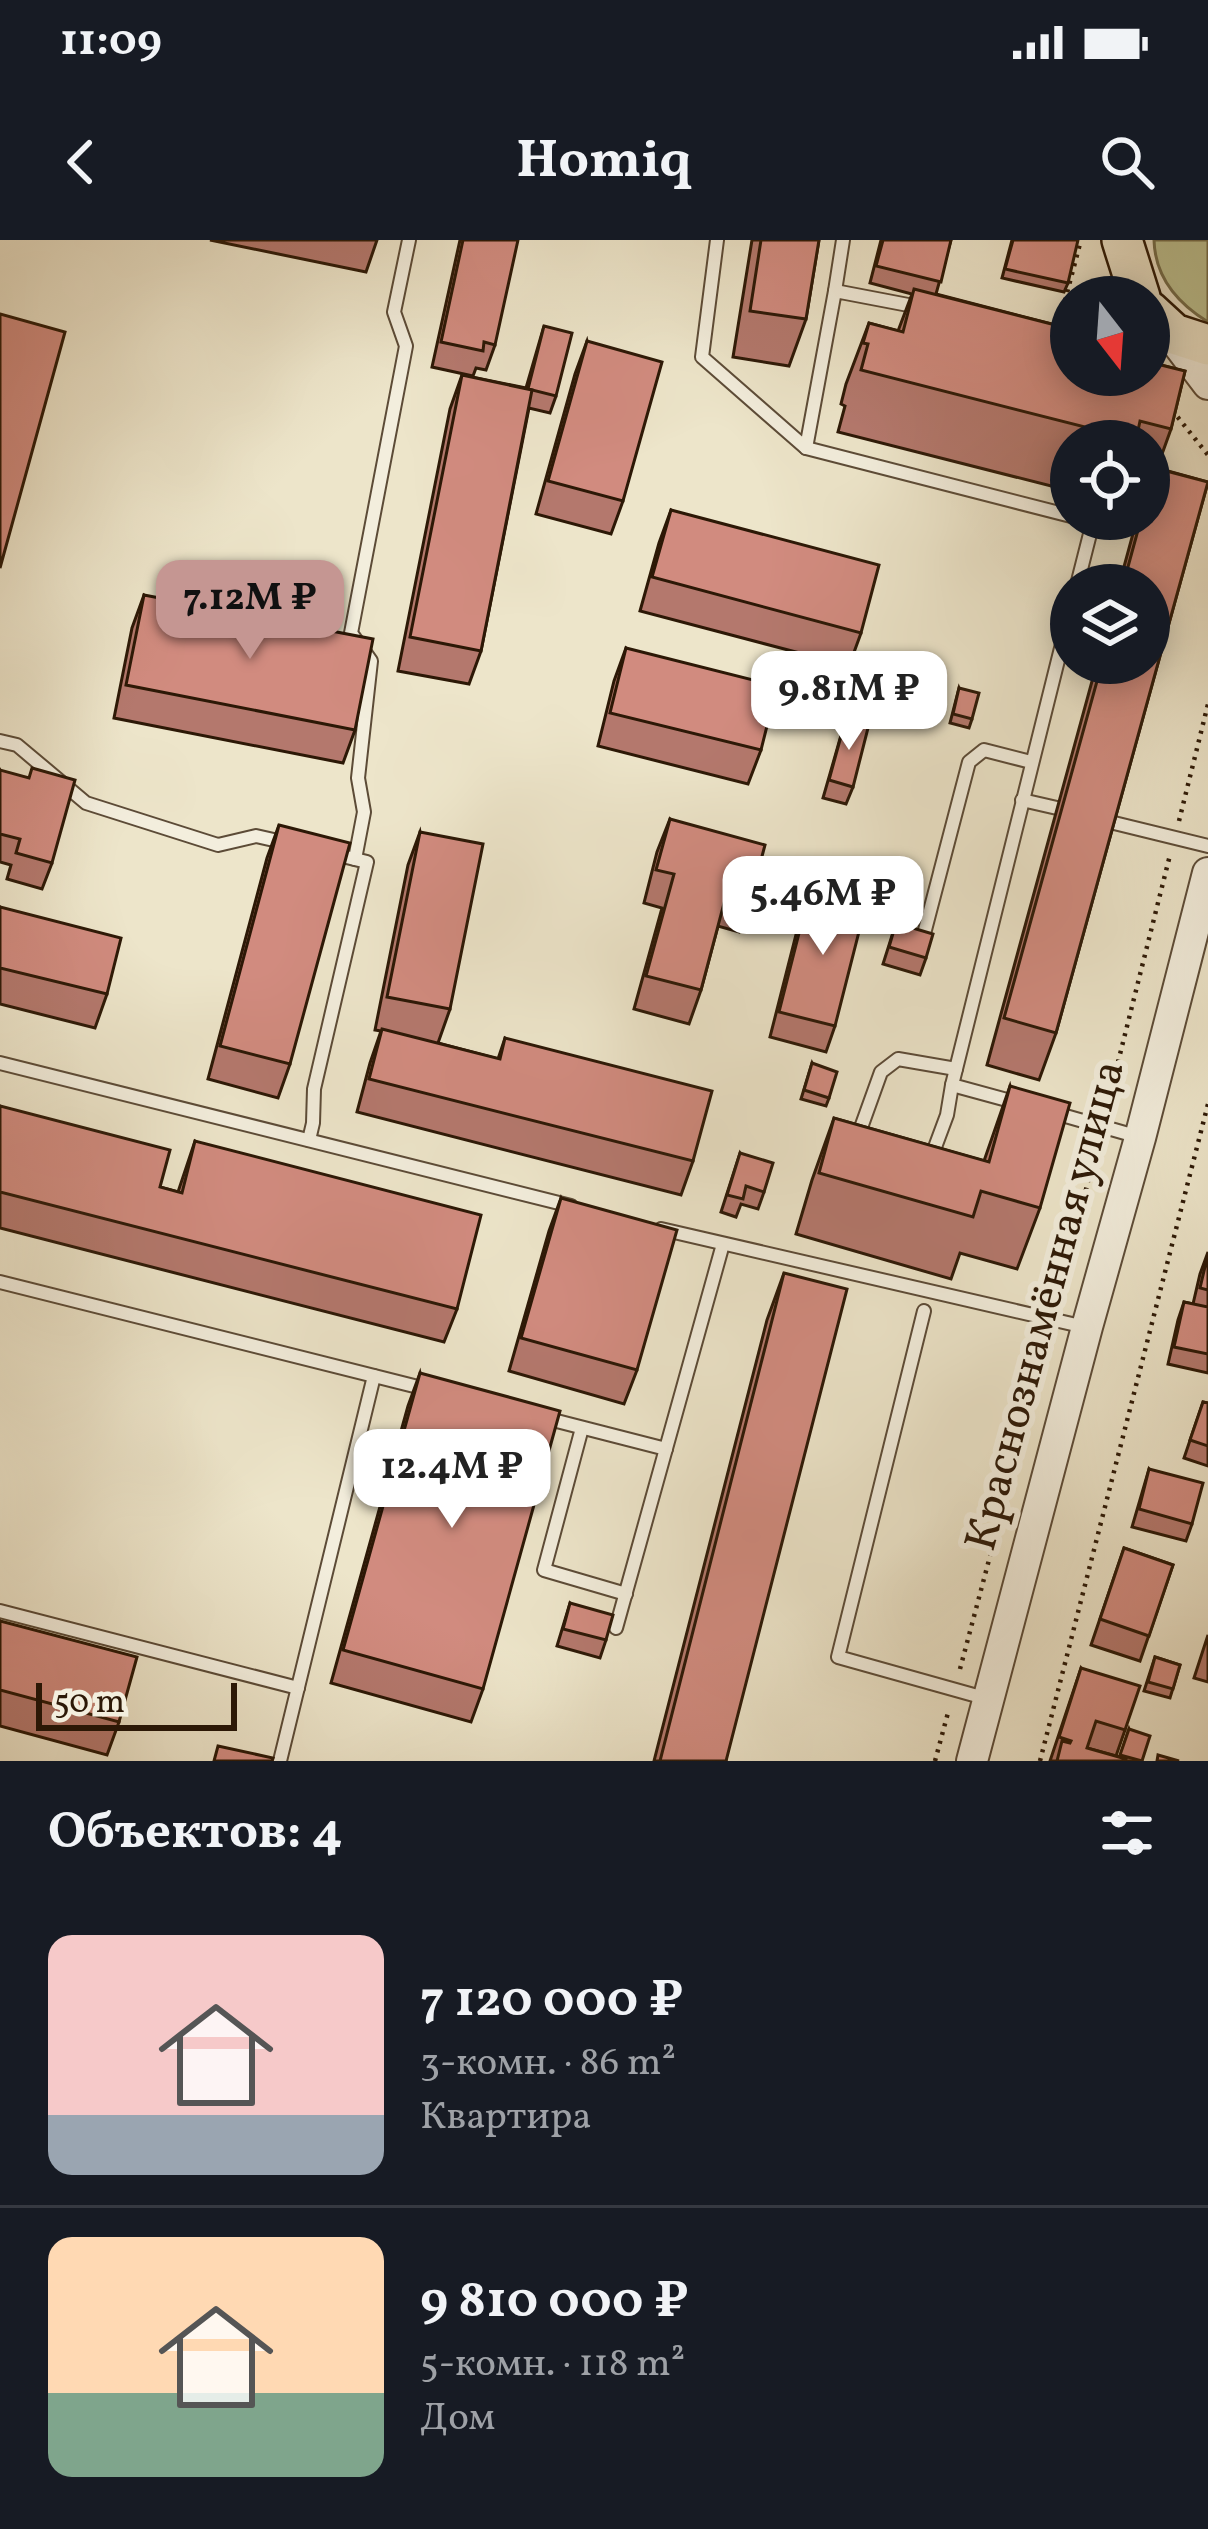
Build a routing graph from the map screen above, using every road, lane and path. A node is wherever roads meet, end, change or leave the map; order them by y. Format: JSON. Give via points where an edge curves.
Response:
{"nodes":[{"id":1,"x":409,"y":240,"type":"edge"},
{"id":2,"x":717,"y":240,"type":"edge"},
{"id":3,"x":843,"y":240,"type":"edge"},
{"id":4,"x":1081,"y":240,"type":"edge"},
{"id":5,"x":1122,"y":240,"type":"edge"},
{"id":6,"x":1072,"y":276,"type":"edge"},
{"id":7,"x":1134,"y":276,"type":"edge"},
{"id":8,"x":835,"y":291,"type":"junction"},
{"id":9,"x":946,"y":313,"type":"edge"},
{"id":10,"x":1170,"y":326,"type":"edge"},
{"id":11,"x":1170,"y":337,"type":"edge"},
{"id":12,"x":1208,"y":345,"type":"edge"},
{"id":13,"x":1208,"y":384,"type":"edge"},
{"id":14,"x":1164,"y":400,"type":"edge"},
{"id":15,"x":806,"y":448,"type":"junction"},
{"id":16,"x":1208,"y":455,"type":"edge"},
{"id":17,"x":1050,"y":511,"type":"edge"},
{"id":18,"x":1051,"y":684,"type":"edge"},
{"id":19,"x":1208,"y":704,"type":"edge"},
{"id":20,"x":0,"y":741,"type":"edge"},
{"id":21,"x":1031,"y":762,"type":"junction"},
{"id":22,"x":1022,"y":800,"type":"junction"},
{"id":23,"x":1058,"y":808,"type":"edge"},
{"id":24,"x":1110,"y":822,"type":"edge"},
{"id":25,"x":1174,"y":838,"type":"junction"},
{"id":26,"x":296,"y":845,"type":"edge"},
{"id":27,"x":1208,"y":846,"type":"edge"},
{"id":28,"x":315,"y":850,"type":"edge"},
{"id":29,"x":355,"y":859,"type":"junction"},
{"id":30,"x":1208,"y":873,"type":"edge"},
{"id":31,"x":925,"y":931,"type":"edge"},
{"id":32,"x":0,"y":1064,"type":"edge"},
{"id":33,"x":956,"y":1069,"type":"junction"},
{"id":34,"x":952,"y":1084,"type":"junction"},
{"id":35,"x":1208,"y":1104,"type":"edge"},
{"id":36,"x":1101,"y":1126,"type":"junction"},
{"id":37,"x":1140,"y":1138,"type":"junction"},
{"id":38,"x":309,"y":1140,"type":"junction"},
{"id":39,"x":858,"y":1150,"type":"edge"},
{"id":40,"x":920,"y":1167,"type":"edge"},
{"id":41,"x":585,"y":1210,"type":"edge"},
{"id":42,"x":654,"y":1227,"type":"edge"},
{"id":43,"x":723,"y":1244,"type":"junction"},
{"id":44,"x":0,"y":1282,"type":"edge"},
{"id":45,"x":924,"y":1311,"type":"dead end"},
{"id":46,"x":1053,"y":1319,"type":"junction"},
{"id":47,"x":1087,"y":1327,"type":"junction"},
{"id":48,"x":374,"y":1376,"type":"junction"},
{"id":49,"x":444,"y":1393,"type":"edge"},
{"id":50,"x":536,"y":1416,"type":"edge"},
{"id":51,"x":582,"y":1428,"type":"junction"},
{"id":52,"x":666,"y":1448,"type":"junction"},
{"id":53,"x":626,"y":1594,"type":"junction"},
{"id":54,"x":0,"y":1611,"type":"edge"},
{"id":55,"x":616,"y":1628,"type":"edge"},
{"id":56,"x":298,"y":1688,"type":"junction"},
{"id":57,"x":954,"y":1689,"type":"junction"},
{"id":58,"x":989,"y":1700,"type":"junction"},
{"id":59,"x":280,"y":1761,"type":"edge"},
{"id":60,"x":935,"y":1761,"type":"edge"},
{"id":61,"x":972,"y":1761,"type":"edge"},
{"id":62,"x":1040,"y":1761,"type":"edge"}],
"edges":[{"from":1,"to":29,"type":"lane","via":[[394,312],[406,346],[351,633],[371,661]]},
{"from":2,"to":15,"type":"lane","via":[[702,357]]},
{"from":3,"to":8,"type":"lane"},
{"from":4,"to":6,"type":"path"},
{"from":5,"to":7,"type":"highway"},
{"from":8,"to":9,"type":"lane"},
{"from":8,"to":15,"type":"lane"},
{"from":10,"to":12,"type":"highway"},
{"from":11,"to":13,"type":"street"},
{"from":14,"to":16,"type":"path"},
{"from":15,"to":17,"type":"lane"},
{"from":18,"to":21,"type":"lane"},
{"from":19,"to":25,"type":"path"},
{"from":20,"to":26,"type":"lane","via":[[86,803],[218,845],[256,836]]},
{"from":21,"to":22,"type":"lane"},
{"from":21,"to":31,"type":"lane","via":[[984,750],[969,762]]},
{"from":22,"to":23,"type":"lane"},
{"from":22,"to":33,"type":"lane"},
{"from":24,"to":25,"type":"lane"},
{"from":25,"to":27,"type":"lane"},
{"from":25,"to":36,"type":"path"},
{"from":28,"to":29,"type":"lane"},
{"from":29,"to":38,"type":"lane","via":[[367,862]]},
{"from":30,"to":37,"type":"street","name":"Краснознамённая улица"},
{"from":32,"to":38,"type":"lane"},
{"from":33,"to":34,"type":"lane"},
{"from":33,"to":39,"type":"lane","via":[[898,1059],[881,1072]]},
{"from":34,"to":36,"type":"lane"},
{"from":34,"to":40,"type":"lane","via":[[934,1155]]},
{"from":35,"to":62,"type":"path"},
{"from":36,"to":37,"type":"lane"},
{"from":36,"to":46,"type":"path"},
{"from":37,"to":47,"type":"street","name":"Краснознамённая улица"},
{"from":38,"to":41,"type":"lane"},
{"from":42,"to":43,"type":"lane"},
{"from":43,"to":46,"type":"lane"},
{"from":43,"to":52,"type":"lane"},
{"from":44,"to":48,"type":"lane"},
{"from":45,"to":57,"type":"lane","via":[[838,1657]]},
{"from":46,"to":47,"type":"lane"},
{"from":46,"to":57,"type":"path"},
{"from":47,"to":58,"type":"street","name":"Краснознамённая улица"},
{"from":48,"to":49,"type":"lane"},
{"from":48,"to":56,"type":"lane"},
{"from":50,"to":51,"type":"lane"},
{"from":51,"to":52,"type":"lane"},
{"from":51,"to":53,"type":"lane","via":[[544,1570]]},
{"from":52,"to":53,"type":"lane"},
{"from":53,"to":55,"type":"lane"},
{"from":54,"to":56,"type":"lane"},
{"from":56,"to":59,"type":"lane"},
{"from":57,"to":58,"type":"lane"},
{"from":57,"to":60,"type":"path"},
{"from":58,"to":61,"type":"street","name":"Краснознамённая улица"}]}
